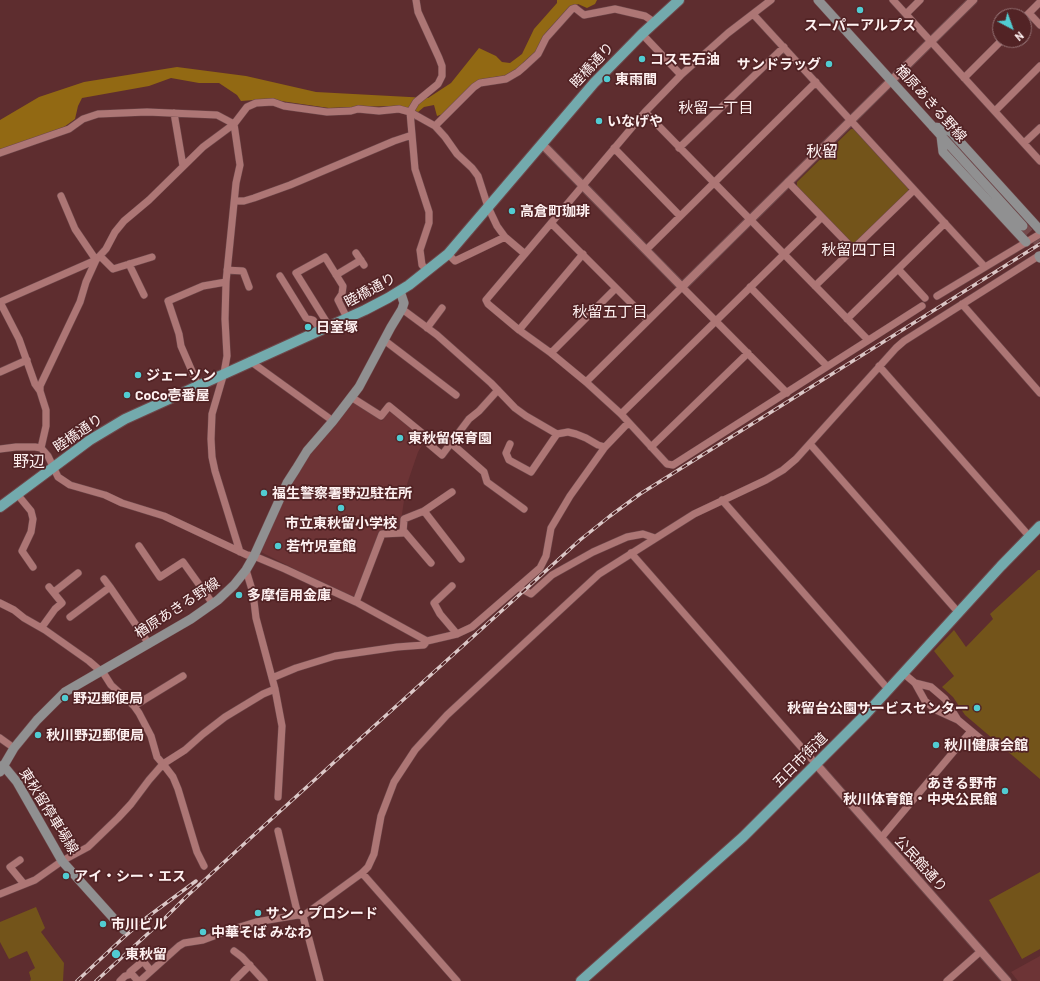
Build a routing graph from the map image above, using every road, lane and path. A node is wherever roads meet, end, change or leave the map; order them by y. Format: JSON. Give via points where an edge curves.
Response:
{"nodes":[{"id":1,"x":416,"y":0,"type":"edge"},
{"id":2,"x":679,"y":0,"type":"edge"},
{"id":3,"x":771,"y":0,"type":"edge"},
{"id":4,"x":818,"y":0,"type":"edge"},
{"id":5,"x":893,"y":0,"type":"edge"},
{"id":6,"x":920,"y":0,"type":"edge"},
{"id":7,"x":973,"y":0,"type":"edge"},
{"id":8,"x":1040,"y":2,"type":"edge"},
{"id":9,"x":1032,"y":10,"type":"edge"},
{"id":10,"x":753,"y":14,"type":"junction"},
{"id":11,"x":906,"y":14,"type":"junction"},
{"id":12,"x":654,"y":22,"type":"junction"},
{"id":13,"x":642,"y":34,"type":"junction"},
{"id":14,"x":931,"y":42,"type":"junction"},
{"id":15,"x":784,"y":47,"type":"junction"},
{"id":16,"x":994,"y":48,"type":"edge"},
{"id":17,"x":1040,"y":66,"type":"edge"},
{"id":18,"x":681,"y":76,"type":"junction"},
{"id":19,"x":964,"y":78,"type":"junction"},
{"id":20,"x":892,"y":80,"type":"junction"},
{"id":21,"x":816,"y":82,"type":"junction"},
{"id":22,"x":995,"y":111,"type":"junction"},
{"id":23,"x":410,"y":112,"type":"junction"},
{"id":24,"x":645,"y":112,"type":"junction"},
{"id":25,"x":174,"y":113,"type":"junction"},
{"id":26,"x":852,"y":120,"type":"junction"},
{"id":27,"x":234,"y":124,"type":"junction"},
{"id":28,"x":435,"y":126,"type":"junction"},
{"id":29,"x":933,"y":127,"type":"junction"},
{"id":30,"x":1040,"y":128,"type":"edge"},
{"id":31,"x":412,"y":135,"type":"junction"},
{"id":32,"x":941,"y":136,"type":"junction"},
{"id":33,"x":1024,"y":143,"type":"junction"},
{"id":34,"x":542,"y":144,"type":"junction"},
{"id":35,"x":614,"y":148,"type":"junction"},
{"id":36,"x":680,"y":148,"type":"junction"},
{"id":37,"x":0,"y":153,"type":"edge"},
{"id":38,"x":1040,"y":161,"type":"edge"},
{"id":39,"x":183,"y":166,"type":"junction"},
{"id":40,"x":788,"y":182,"type":"junction"},
{"id":41,"x":714,"y":183,"type":"junction"},
{"id":42,"x":582,"y":185,"type":"junction"},
{"id":43,"x":914,"y":190,"type":"junction"},
{"id":44,"x":61,"y":196,"type":"dead end"},
{"id":45,"x":235,"y":201,"type":"junction"},
{"id":46,"x":488,"y":207,"type":"junction"},
{"id":47,"x":680,"y":216,"type":"junction"},
{"id":48,"x":822,"y":217,"type":"junction"},
{"id":49,"x":750,"y":220,"type":"junction"},
{"id":50,"x":551,"y":223,"type":"junction"},
{"id":51,"x":945,"y":223,"type":"junction"},
{"id":52,"x":1024,"y":226,"type":"tunnel mouth"},
{"id":53,"x":1040,"y":230,"type":"edge"},
{"id":54,"x":1040,"y":234,"type":"edge"},
{"id":55,"x":505,"y":237,"type":"junction"},
{"id":56,"x":1026,"y":242,"type":"junction"},
{"id":57,"x":853,"y":249,"type":"junction"},
{"id":58,"x":646,"y":250,"type":"junction"},
{"id":59,"x":356,"y":253,"type":"dead end"},
{"id":60,"x":448,"y":254,"type":"junction"},
{"id":61,"x":524,"y":254,"type":"junction"},
{"id":62,"x":582,"y":254,"type":"junction"},
{"id":63,"x":784,"y":254,"type":"junction"},
{"id":64,"x":1040,"y":256,"type":"edge"},
{"id":65,"x":152,"y":257,"type":"dead end"},
{"id":66,"x":98,"y":258,"type":"junction"},
{"id":67,"x":129,"y":264,"type":"junction"},
{"id":68,"x":985,"y":267,"type":"junction"},
{"id":69,"x":898,"y":269,"type":"junction"},
{"id":70,"x":227,"y":270,"type":"junction"},
{"id":71,"x":428,"y":271,"type":"junction"},
{"id":72,"x":336,"y":275,"type":"junction"},
{"id":73,"x":280,"y":276,"type":"dead end"},
{"id":74,"x":226,"y":282,"type":"junction"},
{"id":75,"x":815,"y":286,"type":"junction"},
{"id":76,"x":682,"y":287,"type":"junction"},
{"id":77,"x":750,"y":287,"type":"junction"},
{"id":78,"x":249,"y":288,"type":"dead end"},
{"id":79,"x":616,"y":288,"type":"junction"},
{"id":80,"x":400,"y":291,"type":"junction"},
{"id":81,"x":144,"y":296,"type":"dead end"},
{"id":82,"x":937,"y":296,"type":"dead end"},
{"id":83,"x":926,"y":298,"type":"dead end"},
{"id":84,"x":0,"y":302,"type":"edge"},
{"id":85,"x":962,"y":304,"type":"junction"},
{"id":86,"x":922,"y":306,"type":"dead end"},
{"id":87,"x":442,"y":308,"type":"dead end"},
{"id":88,"x":402,"y":309,"type":"junction"},
{"id":89,"x":346,"y":318,"type":"junction"},
{"id":90,"x":847,"y":319,"type":"junction"},
{"id":91,"x":648,"y":320,"type":"junction"},
{"id":92,"x":716,"y":321,"type":"junction"},
{"id":93,"x":325,"y":328,"type":"junction"},
{"id":94,"x":427,"y":328,"type":"junction"},
{"id":95,"x":518,"y":330,"type":"junction"},
{"id":96,"x":384,"y":340,"type":"junction"},
{"id":97,"x":868,"y":340,"type":"junction"},
{"id":98,"x":551,"y":353,"type":"junction"},
{"id":99,"x":748,"y":353,"type":"junction"},
{"id":100,"x":26,"y":360,"type":"junction"},
{"id":101,"x":250,"y":361,"type":"junction"},
{"id":102,"x":827,"y":366,"type":"junction"},
{"id":103,"x":879,"y":366,"type":"junction"},
{"id":104,"x":0,"y":372,"type":"edge"},
{"id":105,"x":224,"y":373,"type":"junction"},
{"id":106,"x":586,"y":382,"type":"junction"},
{"id":107,"x":198,"y":384,"type":"junction"},
{"id":108,"x":498,"y":390,"type":"junction"},
{"id":109,"x":40,"y":391,"type":"junction"},
{"id":110,"x":787,"y":393,"type":"junction"},
{"id":111,"x":1040,"y":393,"type":"edge"},
{"id":112,"x":456,"y":395,"type":"dead end"},
{"id":113,"x":351,"y":398,"type":"junction"},
{"id":114,"x":621,"y":414,"type":"junction"},
{"id":115,"x":333,"y":421,"type":"junction"},
{"id":116,"x":628,"y":422,"type":"junction"},
{"id":117,"x":557,"y":434,"type":"junction"},
{"id":118,"x":452,"y":443,"type":"junction"},
{"id":119,"x":510,"y":444,"type":"dead end"},
{"id":120,"x":810,"y":444,"type":"junction"},
{"id":121,"x":605,"y":447,"type":"junction"},
{"id":122,"x":651,"y":447,"type":"junction"},
{"id":123,"x":41,"y":448,"type":"junction"},
{"id":124,"x":0,"y":449,"type":"edge"},
{"id":125,"x":54,"y":466,"type":"junction"},
{"id":126,"x":452,"y":492,"type":"dead end"},
{"id":127,"x":17,"y":494,"type":"junction"},
{"id":128,"x":722,"y":500,"type":"junction"},
{"id":129,"x":0,"y":507,"type":"edge"},
{"id":130,"x":524,"y":509,"type":"dead end"},
{"id":131,"x":424,"y":511,"type":"junction"},
{"id":132,"x":1040,"y":526,"type":"edge"},
{"id":133,"x":403,"y":530,"type":"junction"},
{"id":134,"x":1028,"y":536,"type":"junction"},
{"id":135,"x":655,"y":538,"type":"junction"},
{"id":136,"x":139,"y":546,"type":"dead end"},
{"id":137,"x":240,"y":552,"type":"junction"},
{"id":138,"x":631,"y":553,"type":"junction"},
{"id":139,"x":254,"y":556,"type":"junction"},
{"id":140,"x":461,"y":559,"type":"dead end"},
{"id":141,"x":431,"y":563,"type":"dead end"},
{"id":142,"x":33,"y":567,"type":"dead end"},
{"id":143,"x":246,"y":570,"type":"junction"},
{"id":144,"x":78,"y":573,"type":"dead end"},
{"id":145,"x":104,"y":579,"type":"dead end"},
{"id":146,"x":452,"y":586,"type":"dead end"},
{"id":147,"x":110,"y":587,"type":"junction"},
{"id":148,"x":518,"y":587,"type":"junction"},
{"id":149,"x":356,"y":602,"type":"junction"},
{"id":150,"x":0,"y":603,"type":"edge"},
{"id":151,"x":213,"y":604,"type":"junction"},
{"id":152,"x":958,"y":612,"type":"junction"},
{"id":153,"x":70,"y":617,"type":"dead end"},
{"id":154,"x":42,"y":628,"type":"junction"},
{"id":155,"x":458,"y":634,"type":"junction"},
{"id":156,"x":427,"y":641,"type":"junction"},
{"id":157,"x":149,"y":644,"type":"junction"},
{"id":158,"x":100,"y":671,"type":"junction"},
{"id":159,"x":903,"y":672,"type":"junction"},
{"id":160,"x":183,"y":676,"type":"dead end"},
{"id":161,"x":272,"y":678,"type":"junction"},
{"id":162,"x":915,"y":683,"type":"junction"},
{"id":163,"x":931,"y":687,"type":"junction"},
{"id":164,"x":275,"y":689,"type":"junction"},
{"id":165,"x":888,"y":689,"type":"junction"},
{"id":166,"x":922,"y":696,"type":"junction"},
{"id":167,"x":945,"y":699,"type":"junction"},
{"id":168,"x":134,"y":706,"type":"junction"},
{"id":169,"x":936,"y":710,"type":"junction"},
{"id":170,"x":958,"y":720,"type":"junction"},
{"id":171,"x":971,"y":731,"type":"junction"},
{"id":172,"x":0,"y":738,"type":"edge"},
{"id":173,"x":982,"y":740,"type":"dead end"},
{"id":174,"x":14,"y":748,"type":"junction"},
{"id":175,"x":163,"y":764,"type":"junction"},
{"id":176,"x":816,"y":764,"type":"junction"},
{"id":177,"x":2,"y":769,"type":"edge"},
{"id":178,"x":278,"y":797,"type":"dead end"},
{"id":179,"x":278,"y":831,"type":"dead end"},
{"id":180,"x":881,"y":838,"type":"junction"},
{"id":181,"x":20,"y":860,"type":"dead end"},
{"id":182,"x":62,"y":861,"type":"junction"},
{"id":183,"x":204,"y":866,"type":"dead end"},
{"id":184,"x":362,"y":873,"type":"junction"},
{"id":185,"x":24,"y":884,"type":"junction"},
{"id":186,"x":0,"y":894,"type":"edge"},
{"id":187,"x":300,"y":916,"type":"junction"},
{"id":188,"x":124,"y":930,"type":"dead end"},
{"id":189,"x":234,"y":951,"type":"dead end"},
{"id":190,"x":981,"y":951,"type":"junction"},
{"id":191,"x":250,"y":965,"type":"junction"},
{"id":192,"x":151,"y":971,"type":"junction"},
{"id":193,"x":132,"y":974,"type":"junction"},
{"id":194,"x":143,"y":980,"type":"edge"},
{"id":195,"x":120,"y":981,"type":"edge"},
{"id":196,"x":234,"y":981,"type":"edge"},
{"id":197,"x":264,"y":981,"type":"edge"},
{"id":198,"x":320,"y":981,"type":"edge"},
{"id":199,"x":457,"y":981,"type":"edge"},
{"id":200,"x":581,"y":981,"type":"edge"},
{"id":201,"x":948,"y":981,"type":"edge"},
{"id":202,"x":1007,"y":981,"type":"edge"}],
"edges":[{"from":1,"to":23,"type":"street","via":[[420,16],[442,66],[442,76],[438,84],[416,102]]},
{"from":2,"to":12,"type":"main road","name":"睦橋通り"},
{"from":3,"to":10,"type":"street"},
{"from":4,"to":20,"type":"main road","name":"楢原あきる野線"},
{"from":5,"to":11,"type":"street"},
{"from":6,"to":11,"type":"street"},
{"from":7,"to":14,"type":"street"},
{"from":8,"to":9,"type":"street"},
{"from":10,"to":15,"type":"street"},
{"from":10,"to":18,"type":"street"},
{"from":11,"to":14,"type":"street"},
{"from":12,"to":13,"type":"main road","name":"睦橋通り"},
{"from":12,"to":28,"type":"street","via":[[645,16],[624,10],[615,9],[584,15],[575,8],[572,9],[546,38],[538,54],[518,72],[506,79],[480,83]]},
{"from":13,"to":18,"type":"street"},
{"from":13,"to":34,"type":"main road","name":"睦橋通り","via":[[594,83]]},
{"from":14,"to":19,"type":"street"},
{"from":14,"to":20,"type":"street"},
{"from":15,"to":21,"type":"street"},
{"from":15,"to":36,"type":"street"},
{"from":16,"to":19,"type":"street"},
{"from":17,"to":22,"type":"street"},
{"from":18,"to":24,"type":"street"},
{"from":19,"to":22,"type":"street"},
{"from":20,"to":26,"type":"street"},
{"from":20,"to":29,"type":"main road","name":"楢原あきる野線"},
{"from":21,"to":26,"type":"street"},
{"from":21,"to":41,"type":"street"},
{"from":22,"to":33,"type":"street"},
{"from":23,"to":27,"type":"street","via":[[399,109],[328,112],[273,102],[256,103],[247,107]]},
{"from":23,"to":28,"type":"street"},
{"from":23,"to":31,"type":"street"},
{"from":24,"to":35,"type":"street"},
{"from":24,"to":36,"type":"street"},
{"from":25,"to":27,"type":"street","via":[[217,115]]},
{"from":25,"to":37,"type":"street","via":[[92,115],[69,128]]},
{"from":25,"to":39,"type":"street"},
{"from":26,"to":40,"type":"street"},
{"from":26,"to":43,"type":"street"},
{"from":27,"to":39,"type":"street"},
{"from":27,"to":45,"type":"street","via":[[240,166]]},
{"from":28,"to":46,"type":"street","via":[[478,176]]},
{"from":29,"to":32,"type":"main road","name":"楢原あきる野線"},
{"from":29,"to":53,"type":"main road","via":[[944,128],[952,133]]},
{"from":30,"to":33,"type":"street"},
{"from":31,"to":45,"type":"street","via":[[290,185],[244,201]]},
{"from":31,"to":71,"type":"street","via":[[415,170],[429,212],[420,250],[422,265]]},
{"from":32,"to":52,"type":"main road","name":"楢原あきる野線"},
{"from":32,"to":56,"type":"main road","via":[[943,152]]},
{"from":33,"to":38,"type":"street"},
{"from":34,"to":42,"type":"street"},
{"from":34,"to":46,"type":"main road","name":"睦橋通り"},
{"from":35,"to":42,"type":"street"},
{"from":35,"to":47,"type":"street"},
{"from":36,"to":41,"type":"street"},
{"from":39,"to":66,"type":"street","via":[[149,200],[124,220]]},
{"from":40,"to":48,"type":"street"},
{"from":40,"to":49,"type":"street"},
{"from":41,"to":47,"type":"street"},
{"from":41,"to":49,"type":"street"},
{"from":42,"to":50,"type":"street"},
{"from":42,"to":58,"type":"street"},
{"from":43,"to":51,"type":"street"},
{"from":43,"to":57,"type":"street"},
{"from":44,"to":66,"type":"street","via":[[75,229]]},
{"from":45,"to":70,"type":"street"},
{"from":46,"to":55,"type":"street"},
{"from":46,"to":60,"type":"main road","name":"睦橋通り"},
{"from":47,"to":58,"type":"street"},
{"from":48,"to":57,"type":"street"},
{"from":48,"to":63,"type":"street"},
{"from":49,"to":63,"type":"street"},
{"from":49,"to":76,"type":"street"},
{"from":50,"to":61,"type":"street"},
{"from":50,"to":62,"type":"street"},
{"from":51,"to":68,"type":"street"},
{"from":51,"to":69,"type":"street"},
{"from":54,"to":56,"type":"street"},
{"from":55,"to":60,"type":"street","via":[[455,261]]},
{"from":55,"to":61,"type":"street"},
{"from":56,"to":68,"type":"street"},
{"from":57,"to":75,"type":"street"},
{"from":58,"to":76,"type":"street"},
{"from":59,"to":72,"type":"street","via":[[362,263]]},
{"from":60,"to":71,"type":"main road","name":"睦橋通り"},
{"from":61,"to":95,"type":"street","via":[[486,300]]},
{"from":62,"to":79,"type":"street"},
{"from":62,"to":95,"type":"street"},
{"from":63,"to":75,"type":"street"},
{"from":63,"to":77,"type":"street"},
{"from":64,"to":85,"type":"street"},
{"from":65,"to":67,"type":"street"},
{"from":66,"to":67,"type":"street","via":[[113,269]]},
{"from":66,"to":84,"type":"street"},
{"from":66,"to":109,"type":"street"},
{"from":67,"to":81,"type":"street"},
{"from":68,"to":82,"type":"street"},
{"from":69,"to":83,"type":"street"},
{"from":69,"to":90,"type":"street"},
{"from":70,"to":74,"type":"street"},
{"from":70,"to":78,"type":"street","via":[[243,271]]},
{"from":71,"to":80,"type":"main road","name":"睦橋通り"},
{"from":72,"to":89,"type":"street","via":[[343,286],[338,300]]},
{"from":72,"to":93,"type":"street","via":[[325,257],[296,273]]},
{"from":73,"to":93,"type":"street","via":[[306,318]]},
{"from":74,"to":105,"type":"street","via":[[227,356]]},
{"from":74,"to":107,"type":"street","via":[[203,286],[168,301],[181,346]]},
{"from":75,"to":90,"type":"street"},
{"from":76,"to":91,"type":"street"},
{"from":76,"to":92,"type":"street"},
{"from":77,"to":92,"type":"street"},
{"from":77,"to":102,"type":"street"},
{"from":79,"to":91,"type":"street"},
{"from":79,"to":98,"type":"street"},
{"from":80,"to":88,"type":"main road","via":[[404,303]]},
{"from":80,"to":89,"type":"main road","name":"睦橋通り"},
{"from":84,"to":100,"type":"street"},
{"from":85,"to":103,"type":"street","via":[[904,341]]},
{"from":85,"to":111,"type":"street"},
{"from":86,"to":97,"type":"street"},
{"from":87,"to":94,"type":"street"},
{"from":88,"to":94,"type":"street"},
{"from":88,"to":96,"type":"main road","name":"楢原あきる野線"},
{"from":89,"to":93,"type":"main road","name":"睦橋通り"},
{"from":90,"to":97,"type":"street"},
{"from":91,"to":106,"type":"street"},
{"from":92,"to":99,"type":"street"},
{"from":92,"to":114,"type":"street"},
{"from":93,"to":101,"type":"main road","name":"睦橋通り"},
{"from":94,"to":108,"type":"street"},
{"from":95,"to":98,"type":"street"},
{"from":96,"to":112,"type":"street"},
{"from":96,"to":113,"type":"main road","name":"楢原あきる野線"},
{"from":97,"to":102,"type":"street"},
{"from":98,"to":106,"type":"street"},
{"from":99,"to":110,"type":"street"},
{"from":99,"to":122,"type":"street"},
{"from":100,"to":104,"type":"street"},
{"from":100,"to":109,"type":"street"},
{"from":101,"to":105,"type":"main road","name":"睦橋通り"},
{"from":101,"to":115,"type":"street"},
{"from":102,"to":110,"type":"street"},
{"from":103,"to":120,"type":"street"},
{"from":103,"to":134,"type":"street"},
{"from":105,"to":107,"type":"main road","name":"睦橋通り"},
{"from":105,"to":137,"type":"street","via":[[212,414],[212,457]]},
{"from":106,"to":114,"type":"street"},
{"from":107,"to":125,"type":"main road","name":"睦橋通り","via":[[125,418]]},
{"from":108,"to":117,"type":"street","via":[[515,408]]},
{"from":108,"to":118,"type":"street","via":[[469,419]]},
{"from":109,"to":123,"type":"street","via":[[46,410],[46,426]]},
{"from":110,"to":122,"type":"street","via":[[673,465],[667,464]]},
{"from":113,"to":115,"type":"main road","name":"楢原あきる野線"},
{"from":113,"to":118,"type":"street","via":[[381,416],[389,406],[427,438],[429,444],[442,455]]},
{"from":114,"to":116,"type":"street"},
{"from":115,"to":139,"type":"main road","name":"楢原あきる野線","via":[[307,451],[287,483]]},
{"from":116,"to":121,"type":"street"},
{"from":116,"to":122,"type":"street"},
{"from":117,"to":119,"type":"street","via":[[532,472],[509,460],[506,453]]},
{"from":117,"to":121,"type":"street","via":[[572,433]]},
{"from":118,"to":130,"type":"street","via":[[484,472],[487,482]]},
{"from":120,"to":128,"type":"street","via":[[783,470]]},
{"from":120,"to":152,"type":"street"},
{"from":121,"to":148,"type":"street","via":[[551,528],[546,556],[540,568]]},
{"from":123,"to":124,"type":"street"},
{"from":123,"to":125,"type":"street"},
{"from":125,"to":127,"type":"main road","name":"睦橋通り"},
{"from":125,"to":137,"type":"street","via":[[58,477],[70,485],[164,516]]},
{"from":126,"to":131,"type":"street"},
{"from":127,"to":129,"type":"main road","name":"睦橋通り"},
{"from":127,"to":142,"type":"street","via":[[31,511],[33,519],[31,532],[22,551]]},
{"from":128,"to":135,"type":"street"},
{"from":128,"to":165,"type":"street"},
{"from":131,"to":133,"type":"street","via":[[404,519]]},
{"from":131,"to":140,"type":"street"},
{"from":132,"to":134,"type":"main road","name":"五日市街道"},
{"from":133,"to":141,"type":"street"},
{"from":133,"to":149,"type":"street","via":[[402,533],[382,534]]},
{"from":134,"to":152,"type":"main road","name":"五日市街道"},
{"from":135,"to":138,"type":"street"},
{"from":135,"to":148,"type":"street","via":[[643,534],[627,537],[593,552],[552,574],[531,594]]},
{"from":136,"to":151,"type":"street","via":[[160,578],[183,562]]},
{"from":137,"to":139,"type":"street"},
{"from":138,"to":176,"type":"street"},
{"from":138,"to":184,"type":"street","via":[[599,574],[447,715],[415,750],[394,782],[381,816],[374,854]]},
{"from":139,"to":143,"type":"main road","name":"楢原あきる野線"},
{"from":139,"to":149,"type":"street"},
{"from":143,"to":151,"type":"main road","name":"楢原あきる野線"},
{"from":143,"to":161,"type":"street"},
{"from":144,"to":154,"type":"street","via":[[52,590],[62,603]]},
{"from":145,"to":147,"type":"street"},
{"from":146,"to":155,"type":"street","via":[[434,603]]},
{"from":147,"to":153,"type":"street"},
{"from":147,"to":157,"type":"street"},
{"from":148,"to":155,"type":"street","via":[[472,627]]},
{"from":149,"to":156,"type":"street"},
{"from":150,"to":154,"type":"street"},
{"from":151,"to":157,"type":"main road","name":"楢原あきる野線"},
{"from":152,"to":159,"type":"main road","name":"五日市街道"},
{"from":154,"to":158,"type":"street"},
{"from":155,"to":156,"type":"street"},
{"from":156,"to":161,"type":"street","via":[[424,645],[335,656]]},
{"from":157,"to":158,"type":"main road","name":"楢原あきる野線"},
{"from":158,"to":168,"type":"street"},
{"from":158,"to":174,"type":"main road","name":"楢原あきる野線","via":[[56,700]]},
{"from":159,"to":162,"type":"street"},
{"from":159,"to":165,"type":"main road","name":"五日市街道"},
{"from":160,"to":168,"type":"street"},
{"from":161,"to":164,"type":"street"},
{"from":162,"to":163,"type":"street"},
{"from":162,"to":166,"type":"street"},
{"from":163,"to":166,"type":"street","via":[[922,692]]},
{"from":163,"to":167,"type":"street"},
{"from":164,"to":175,"type":"street","via":[[226,718]]},
{"from":164,"to":178,"type":"street","via":[[282,726]]},
{"from":165,"to":176,"type":"main road","name":"五日市街道"},
{"from":166,"to":169,"type":"street"},
{"from":167,"to":169,"type":"street","via":[[946,705],[943,709]]},
{"from":167,"to":170,"type":"street"},
{"from":168,"to":175,"type":"street","via":[[146,725],[157,758]]},
{"from":169,"to":170,"type":"street"},
{"from":170,"to":171,"type":"street"},
{"from":171,"to":173,"type":"street"},
{"from":171,"to":180,"type":"street"},
{"from":172,"to":174,"type":"street"},
{"from":174,"to":177,"type":"main road","name":"楢原あきる野線"},
{"from":175,"to":182,"type":"street","via":[[114,823],[88,847]]},
{"from":175,"to":183,"type":"street","via":[[178,789],[197,852]]},
{"from":176,"to":180,"type":"street","name":"公民館通り"},
{"from":176,"to":200,"type":"main road","name":"五日市街道","via":[[742,837]]},
{"from":177,"to":182,"type":"main road","name":"東秋留停車場線","via":[[17,782]]},
{"from":179,"to":187,"type":"street"},
{"from":180,"to":190,"type":"street","name":"公民館通り"},
{"from":181,"to":185,"type":"street","via":[[10,867]]},
{"from":182,"to":185,"type":"street"},
{"from":182,"to":188,"type":"main road","name":"東秋留停車場線"},
{"from":184,"to":187,"type":"street"},
{"from":184,"to":199,"type":"street"},
{"from":185,"to":186,"type":"street"},
{"from":187,"to":192,"type":"street","via":[[256,922],[204,940],[184,943]]},
{"from":187,"to":198,"type":"street"},
{"from":189,"to":191,"type":"street"},
{"from":190,"to":201,"type":"street"},
{"from":190,"to":202,"type":"street","name":"公民館通り"},
{"from":191,"to":196,"type":"street"},
{"from":191,"to":197,"type":"street"},
{"from":192,"to":193,"type":"street","via":[[143,961],[130,972]]},
{"from":192,"to":194,"type":"street"},
{"from":193,"to":194,"type":"street"},
{"from":193,"to":195,"type":"street"}]}
